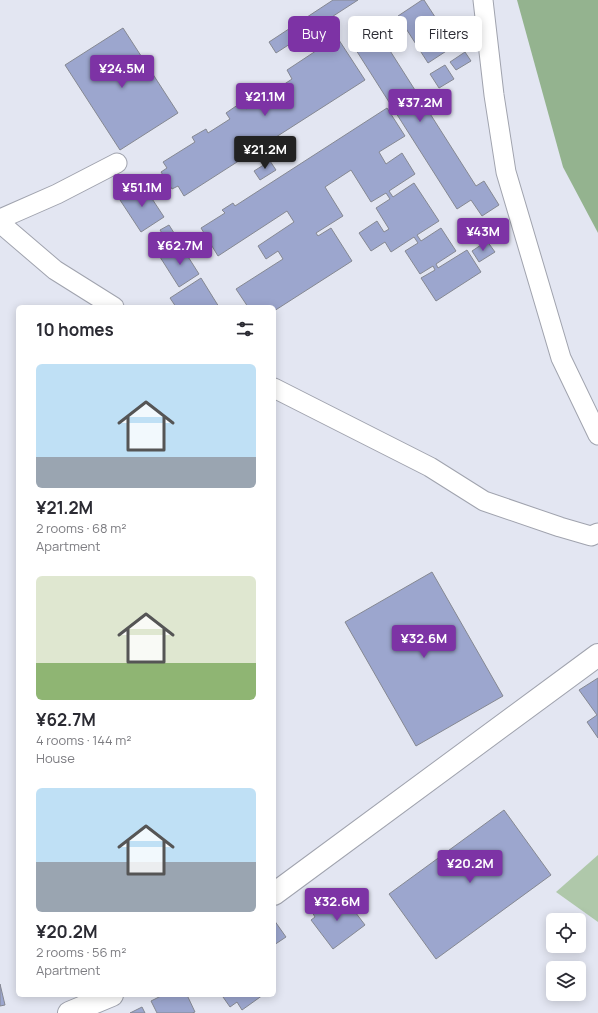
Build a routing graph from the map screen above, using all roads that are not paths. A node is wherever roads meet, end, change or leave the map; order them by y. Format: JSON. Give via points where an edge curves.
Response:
{"nodes":[{"id":1,"x":483,"y":0,"type":"edge"},
{"id":2,"x":117,"y":163,"type":"dead end"},
{"id":3,"x":0,"y":219,"type":"edge"},
{"id":4,"x":0,"y":224,"type":"edge"},
{"id":5,"x":111,"y":305,"type":"edge"},
{"id":6,"x":276,"y":389,"type":"edge"},
{"id":7,"x":598,"y":435,"type":"edge"},
{"id":8,"x":598,"y":534,"type":"edge"},
{"id":9,"x":598,"y":655,"type":"edge"},
{"id":10,"x":276,"y":893,"type":"edge"},
{"id":11,"x":107,"y":997,"type":"edge"},
{"id":12,"x":69,"y":1013,"type":"edge"}],
"edges":[{"from":1,"to":7,"type":"street","via":[[506,172],[561,358]]},
{"from":2,"to":3,"type":"street","via":[[57,194]]},
{"from":4,"to":5,"type":"street","via":[[55,270]]},
{"from":6,"to":8,"type":"street","via":[[430,467],[484,501],[591,536]]},
{"from":9,"to":10,"type":"street"},
{"from":11,"to":12,"type":"street"}]}
